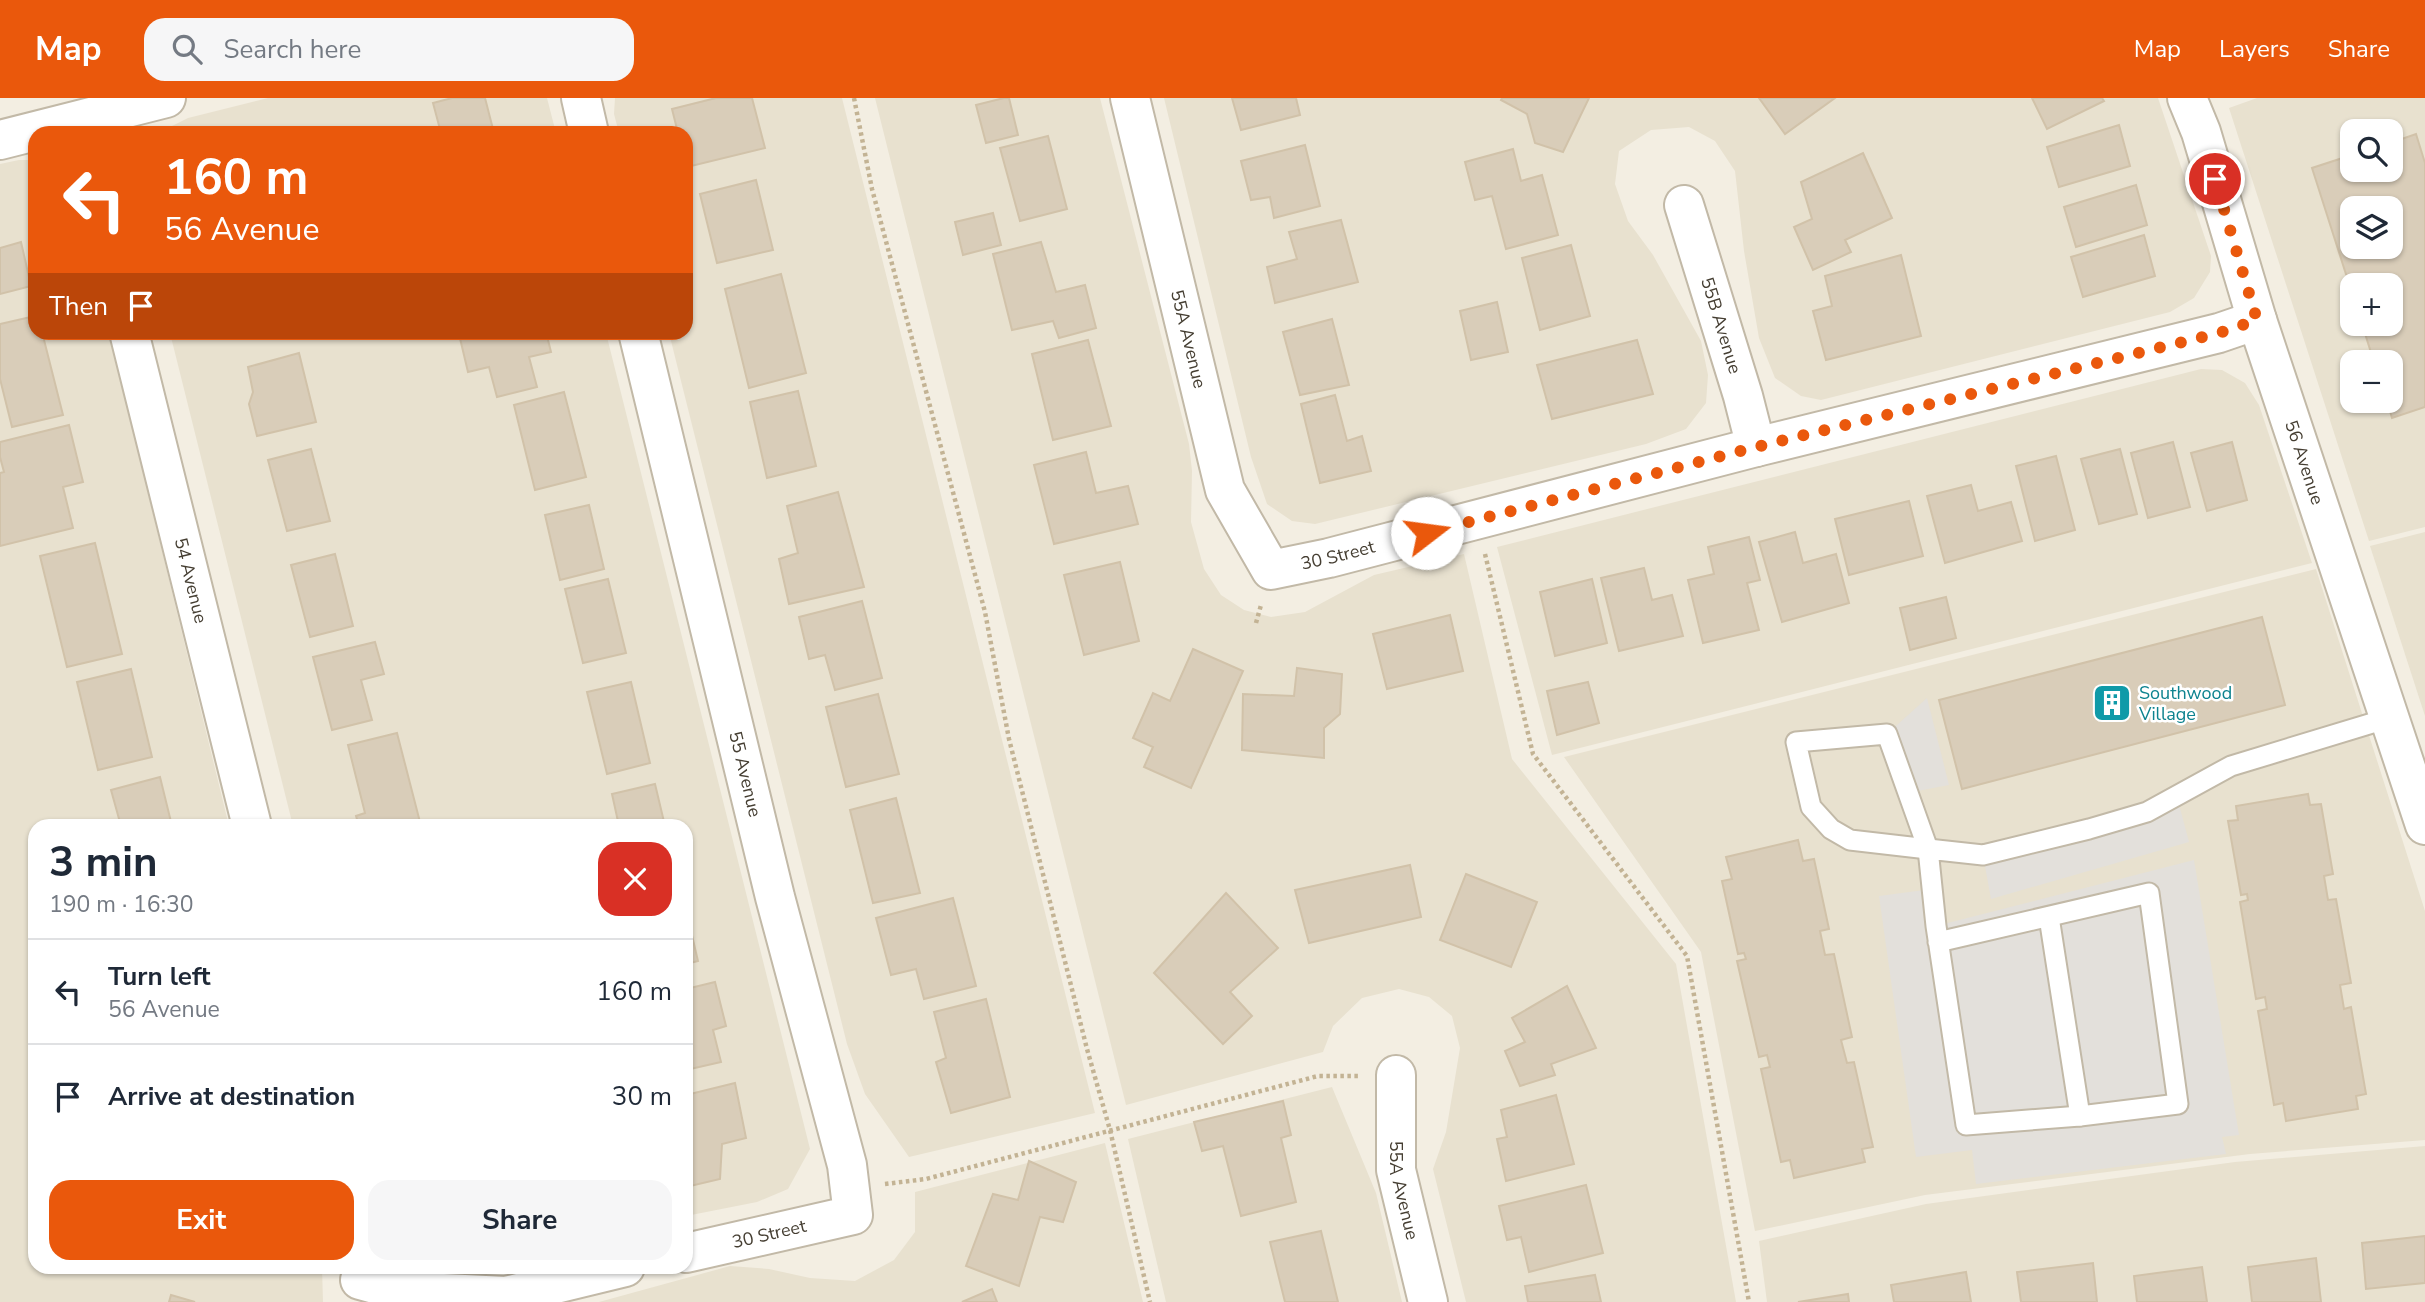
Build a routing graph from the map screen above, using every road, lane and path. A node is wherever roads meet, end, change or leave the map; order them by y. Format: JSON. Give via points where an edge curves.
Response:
{"nodes":[{"id":1,"x":166,"y":98,"type":"edge"},
{"id":2,"x":580,"y":98,"type":"edge"},
{"id":3,"x":854,"y":98,"type":"edge"},
{"id":4,"x":1130,"y":98,"type":"edge"},
{"id":5,"x":2187,"y":98,"type":"edge"},
{"id":6,"x":80,"y":126,"type":"edge"},
{"id":7,"x":587,"y":126,"type":"edge"},
{"id":8,"x":28,"y":135,"type":"edge"},
{"id":9,"x":0,"y":140,"type":"edge"},
{"id":10,"x":1684,"y":205,"type":"dead end"},
{"id":11,"x":2257,"y":320,"type":"junction"},
{"id":12,"x":131,"y":340,"type":"edge"},
{"id":13,"x":640,"y":340,"type":"edge"},
{"id":14,"x":1756,"y":447,"type":"junction"},
{"id":15,"x":1486,"y":559,"type":"dead end"},
{"id":16,"x":1271,"y":570,"type":"joint"},
{"id":17,"x":2389,"y":718,"type":"junction"},
{"id":18,"x":2418,"y":774,"type":"edge"},
{"id":19,"x":250,"y":819,"type":"edge"},
{"id":20,"x":2425,"y":825,"type":"edge"},
{"id":21,"x":1928,"y":849,"type":"junction"},
{"id":22,"x":2049,"y":917,"type":"junction"},
{"id":23,"x":1938,"y":942,"type":"junction"},
{"id":24,"x":1396,"y":1075,"type":"dead end"},
{"id":25,"x":1318,"y":1076,"type":"dead end"},
{"id":26,"x":2080,"y":1116,"type":"junction"},
{"id":27,"x":1111,"y":1130,"type":"junction"},
{"id":28,"x":926,"y":1179,"type":"dead end"},
{"id":29,"x":853,"y":1215,"type":"joint"},
{"id":30,"x":693,"y":1251,"type":"edge"},
{"id":31,"x":596,"y":1274,"type":"edge"},
{"id":32,"x":357,"y":1283,"type":"edge"},
{"id":33,"x":1150,"y":1302,"type":"edge"},
{"id":34,"x":1428,"y":1302,"type":"edge"},
{"id":35,"x":1749,"y":1302,"type":"edge"}],
"edges":[{"from":1,"to":6,"type":"street"},
{"from":2,"to":7,"type":"street"},
{"from":3,"to":27,"type":"path","via":[[872,189],[985,612],[1009,739]]},
{"from":4,"to":16,"type":"street","name":"55A Avenue","via":[[1225,490]]},
{"from":5,"to":11,"type":"street","name":"56 Avenue"},
{"from":8,"to":9,"type":"street"},
{"from":10,"to":14,"type":"street","name":"55B Avenue"},
{"from":11,"to":14,"type":"street","name":"30 Street"},
{"from":11,"to":17,"type":"street","name":"56 Avenue"},
{"from":12,"to":19,"type":"street","name":"54 Avenue"},
{"from":13,"to":29,"type":"street","name":"55 Avenue","via":[[775,897],[847,1165]]},
{"from":14,"to":16,"type":"street","name":"30 Street"},
{"from":15,"to":35,"type":"path","via":[[1533,754],[1687,956]]},
{"from":17,"to":18,"type":"street","name":"56 Avenue"},
{"from":17,"to":21,"type":"lane","via":[[2231,766],[2147,812],[2089,829],[1983,855]]},
{"from":18,"to":20,"type":"street","name":"56 Avenue"},
{"from":21,"to":21,"type":"lane","via":[[1887,734],[1796,742],[1811,807],[1831,830],[1850,840]]},
{"from":21,"to":23,"type":"lane"},
{"from":22,"to":23,"type":"lane"},
{"from":22,"to":26,"type":"lane"},
{"from":22,"to":26,"type":"lane","via":[[2149,893],[2178,1104]]},
{"from":23,"to":26,"type":"lane","via":[[1966,1125]]},
{"from":24,"to":34,"type":"street","name":"55A Avenue","via":[[1396,1170]]},
{"from":25,"to":27,"type":"path"},
{"from":27,"to":28,"type":"path"},
{"from":27,"to":33,"type":"path"},
{"from":29,"to":30,"type":"street","name":"30 Street"},
{"from":31,"to":32,"type":"street","via":[[506,1296],[401,1291]]}]}
